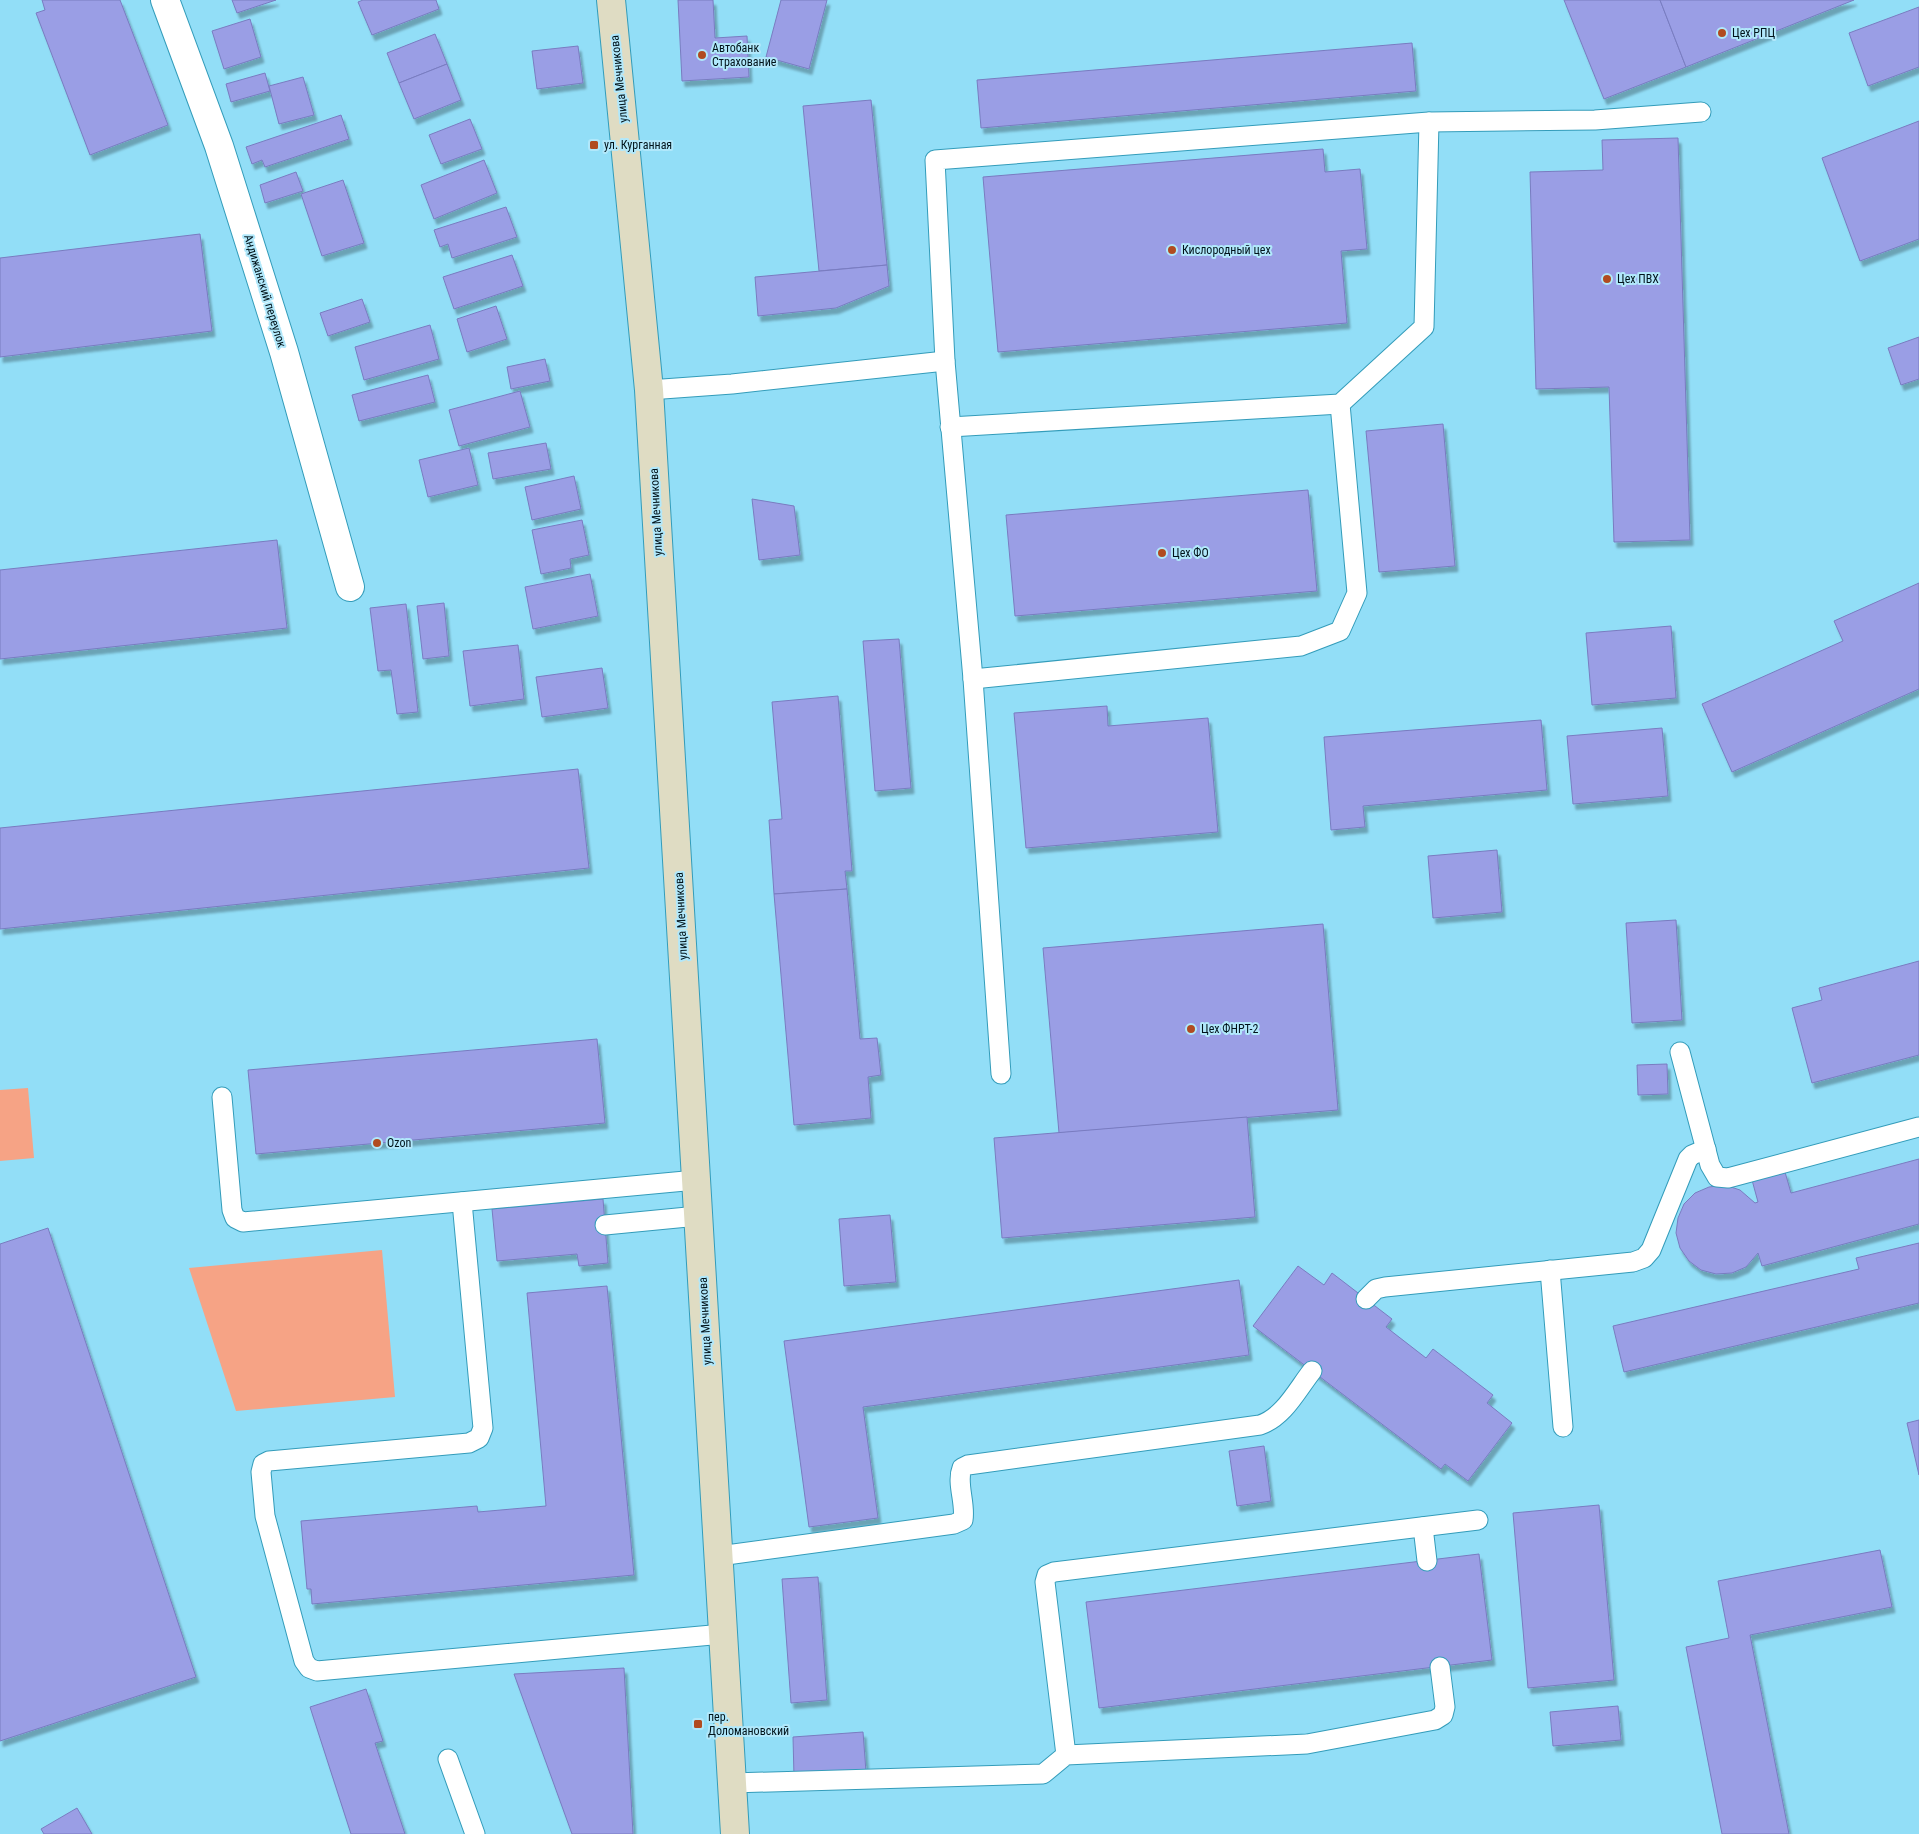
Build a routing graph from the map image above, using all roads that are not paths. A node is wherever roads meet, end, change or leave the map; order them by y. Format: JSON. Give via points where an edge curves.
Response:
{"nodes":[{"id":1,"x":165,"y":0,"type":"edge"},
{"id":2,"x":611,"y":0,"type":"edge"},
{"id":3,"x":1701,"y":112,"type":"dead end"},
{"id":4,"x":1429,"y":122,"type":"junction"},
{"id":5,"x":945,"y":361,"type":"junction"},
{"id":6,"x":649,"y":390,"type":"junction"},
{"id":7,"x":1340,"y":404,"type":"junction"},
{"id":8,"x":950,"y":427,"type":"junction"},
{"id":9,"x":350,"y":587,"type":"dead end"},
{"id":10,"x":973,"y":679,"type":"junction"},
{"id":11,"x":1680,"y":1052,"type":"dead end"},
{"id":12,"x":1002,"y":1074,"type":"dead end"},
{"id":13,"x":222,"y":1097,"type":"dead end"},
{"id":14,"x":1919,"y":1127,"type":"edge"},
{"id":15,"x":1706,"y":1149,"type":"junction"},
{"id":16,"x":696,"y":1180,"type":"junction"},
{"id":17,"x":462,"y":1202,"type":"junction"},
{"id":18,"x":698,"y":1216,"type":"junction"},
{"id":19,"x":604,"y":1225,"type":"dead end"},
{"id":20,"x":1550,"y":1270,"type":"junction"},
{"id":21,"x":1366,"y":1299,"type":"dead end"},
{"id":22,"x":1312,"y":1371,"type":"dead end"},
{"id":23,"x":1563,"y":1427,"type":"dead end"},
{"id":24,"x":1478,"y":1520,"type":"dead end"},
{"id":25,"x":1423,"y":1527,"type":"junction"},
{"id":26,"x":718,"y":1556,"type":"junction"},
{"id":27,"x":1427,"y":1561,"type":"dead end"},
{"id":28,"x":723,"y":1634,"type":"junction"},
{"id":29,"x":1440,"y":1667,"type":"dead end"},
{"id":30,"x":1066,"y":1755,"type":"junction"},
{"id":31,"x":448,"y":1759,"type":"dead end"},
{"id":32,"x":732,"y":1783,"type":"junction"},
{"id":33,"x":475,"y":1834,"type":"edge"},
{"id":34,"x":735,"y":1834,"type":"edge"}],
"edges":[{"from":1,"to":9,"type":"street","name":"Андижанский переулок","via":[[222,156],[284,352]]},
{"from":2,"to":6,"type":"main road","name":"улица Мечникова"},
{"from":3,"to":4,"type":"lane","via":[[1594,120]]},
{"from":4,"to":5,"type":"lane","via":[[935,160]]},
{"from":4,"to":7,"type":"lane","via":[[1424,327]]},
{"from":5,"to":6,"type":"lane"},
{"from":5,"to":8,"type":"lane"},
{"from":6,"to":16,"type":"main road","name":"улица Мечникова"},
{"from":7,"to":8,"type":"lane"},
{"from":7,"to":10,"type":"lane","via":[[1357,593],[1340,631],[1302,646]]},
{"from":8,"to":10,"type":"lane"},
{"from":10,"to":12,"type":"lane"},
{"from":11,"to":15,"type":"lane"},
{"from":13,"to":17,"type":"lane","via":[[232,1210],[235,1218],[243,1222]]},
{"from":14,"to":15,"type":"lane","via":[[1733,1183],[1717,1177]]},
{"from":15,"to":20,"type":"lane","via":[[1688,1159],[1651,1250],[1644,1258],[1633,1262]]},
{"from":16,"to":17,"type":"lane"},
{"from":16,"to":18,"type":"main road","name":"улица Мечникова"},
{"from":17,"to":28,"type":"lane","via":[[482,1428],[480,1438],[469,1443],[263,1464],[265,1516],[304,1662],[317,1671]]},
{"from":18,"to":19,"type":"lane"},
{"from":18,"to":26,"type":"main road","name":"улица Мечникова"},
{"from":20,"to":21,"type":"lane","via":[[1385,1287],[1376,1289]]},
{"from":20,"to":23,"type":"lane"},
{"from":22,"to":26,"type":"lane","via":[[1277,1416],[1260,1425],[968,1465],[960,1474],[965,1510],[963,1520],[954,1524]]},
{"from":24,"to":25,"type":"lane"},
{"from":25,"to":27,"type":"lane"},
{"from":25,"to":30,"type":"lane","via":[[1047,1575],[1045,1582]]},
{"from":26,"to":28,"type":"main road","name":"улица Мечникова"},
{"from":28,"to":32,"type":"main road","name":"улица Мечникова"},
{"from":29,"to":30,"type":"lane","via":[[1445,1707],[1443,1715],[1435,1720],[1307,1744]]},
{"from":30,"to":32,"type":"lane","via":[[1043,1774]]},
{"from":31,"to":33,"type":"lane"},
{"from":32,"to":34,"type":"main road","name":"улица Мечникова"}]}
